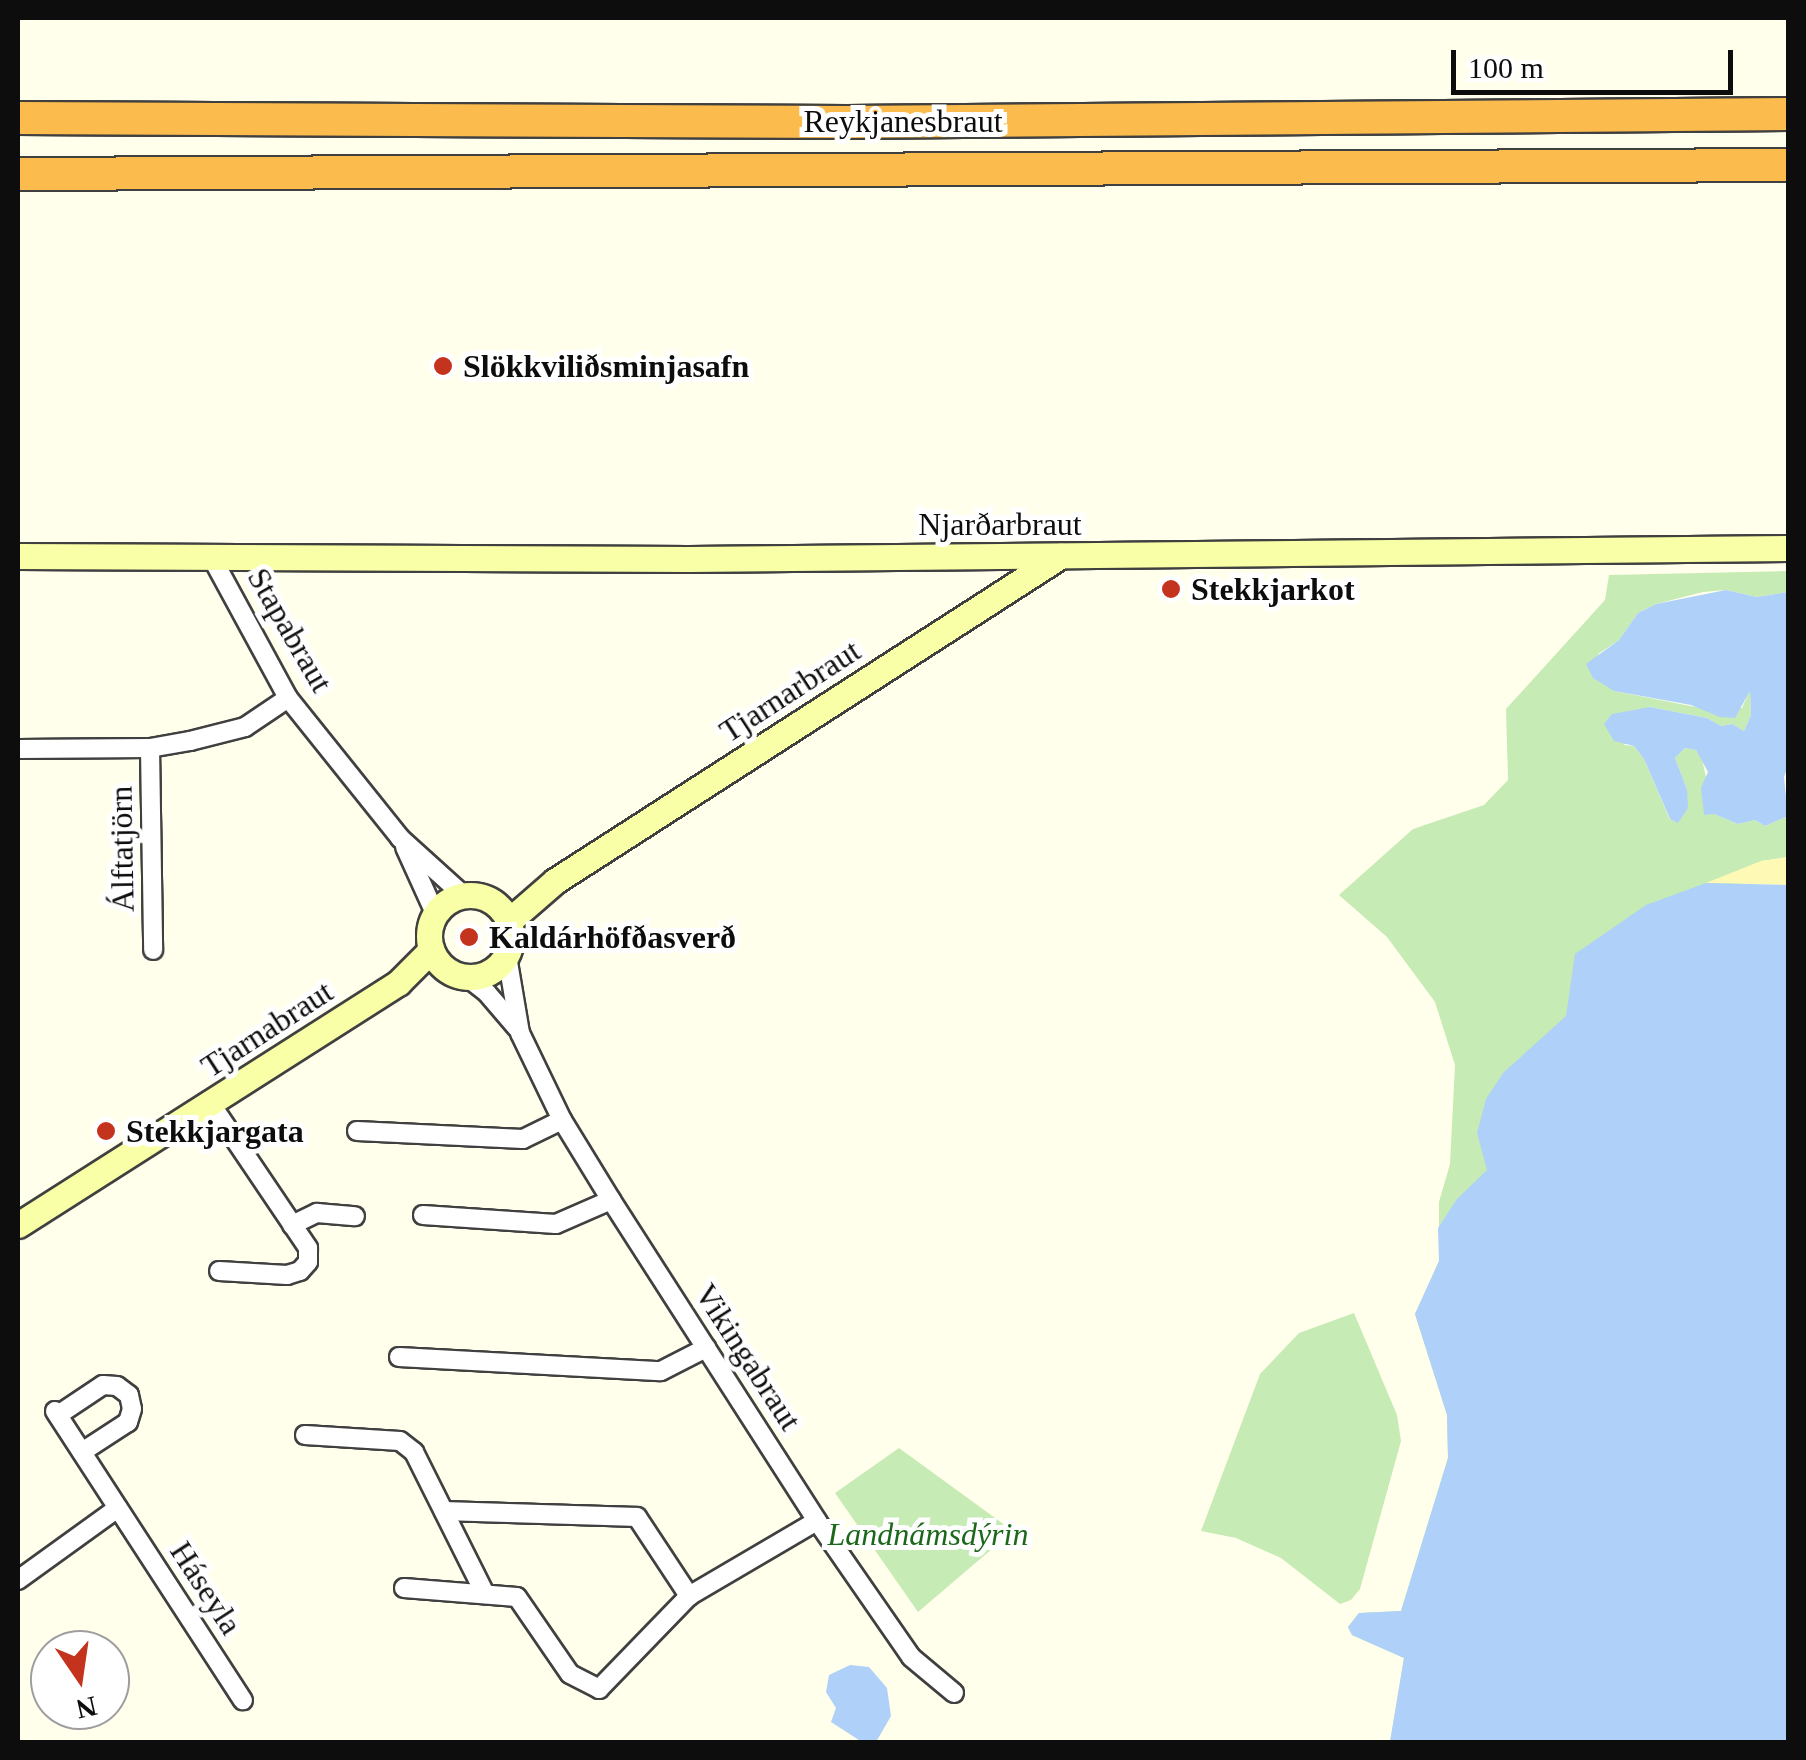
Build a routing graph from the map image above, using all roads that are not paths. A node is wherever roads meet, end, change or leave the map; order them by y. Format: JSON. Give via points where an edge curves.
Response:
{"nodes":[{"id":1,"x":1788,"y":114,"type":"edge"},
{"id":2,"x":18,"y":118,"type":"edge"},
{"id":3,"x":1788,"y":165,"type":"edge"},
{"id":4,"x":18,"y":174,"type":"edge"},
{"id":5,"x":1788,"y":548,"type":"edge"},
{"id":6,"x":18,"y":556,"type":"edge"},
{"id":7,"x":211,"y":556,"type":"junction"},
{"id":8,"x":1060,"y":556,"type":"junction"},
{"id":9,"x":288,"y":698,"type":"junction"},
{"id":10,"x":18,"y":748,"type":"edge"},
{"id":11,"x":150,"y":748,"type":"junction"},
{"id":12,"x":400,"y":838,"type":"junction"},
{"id":13,"x":463,"y":896,"type":"junction"},
{"id":14,"x":502,"y":912,"type":"junction"},
{"id":15,"x":436,"y":913,"type":"junction"},
{"id":16,"x":153,"y":950,"type":"dead end"},
{"id":17,"x":507,"y":956,"type":"junction"},
{"id":18,"x":448,"y":966,"type":"junction"},
{"id":19,"x":520,"y":1033,"type":"junction"},
{"id":20,"x":211,"y":1104,"type":"junction"},
{"id":21,"x":562,"y":1120,"type":"junction"},
{"id":22,"x":357,"y":1130,"type":"dead end"},
{"id":23,"x":611,"y":1200,"type":"junction"},
{"id":24,"x":354,"y":1216,"type":"dead end"},
{"id":25,"x":423,"y":1216,"type":"dead end"},
{"id":26,"x":20,"y":1218,"type":"edge"},
{"id":27,"x":292,"y":1226,"type":"junction"},
{"id":28,"x":219,"y":1271,"type":"dead end"},
{"id":29,"x":706,"y":1348,"type":"junction"},
{"id":30,"x":398,"y":1357,"type":"dead end"},
{"id":31,"x":305,"y":1435,"type":"dead end"},
{"id":32,"x":82,"y":1452,"type":"junction"},
{"id":33,"x":118,"y":1508,"type":"junction"},
{"id":34,"x":444,"y":1511,"type":"junction"},
{"id":35,"x":817,"y":1521,"type":"junction"},
{"id":36,"x":18,"y":1580,"type":"edge"},
{"id":37,"x":404,"y":1588,"type":"dead end"},
{"id":38,"x":485,"y":1594,"type":"junction"},
{"id":39,"x":689,"y":1596,"type":"junction"},
{"id":40,"x":954,"y":1693,"type":"dead end"},
{"id":41,"x":243,"y":1700,"type":"dead end"}],
"edges":[{"from":1,"to":2,"type":"highway","name":"Reykjanesbraut","via":[[867,122]]},
{"from":3,"to":4,"type":"highway","name":"Reykjanesbraut"},
{"from":5,"to":8,"type":"street","name":"Njarðarbraut"},
{"from":6,"to":7,"type":"street","name":"Stapabraut"},
{"from":7,"to":8,"type":"street","name":"Njarðarbraut"},
{"from":7,"to":9,"type":"street","name":"Stapabraut"},
{"from":8,"to":14,"type":"street","name":"Tjarnarbraut"},
{"from":9,"to":11,"type":"street","via":[[246,726]]},
{"from":9,"to":12,"type":"street","name":"Stapabraut"},
{"from":10,"to":11,"type":"street"},
{"from":11,"to":16,"type":"street","name":"Álftatjörn"},
{"from":12,"to":13,"type":"street","name":"Stapabraut"},
{"from":12,"to":15,"type":"street","name":"Stapabraut"},
{"from":13,"to":14,"type":"street"},
{"from":13,"to":15,"type":"street"},
{"from":14,"to":17,"type":"street","via":[[511,945]]},
{"from":15,"to":18,"type":"street","via":[[430,925]]},
{"from":17,"to":18,"type":"street","via":[[490,973]]},
{"from":17,"to":19,"type":"street","name":"Vikingabraut"},
{"from":18,"to":19,"type":"street","name":"Vikingabraut","via":[[488,993]]},
{"from":18,"to":20,"type":"street","name":"Tjarnabraut","via":[[398,982]]},
{"from":19,"to":21,"type":"street","name":"Vikingabraut"},
{"from":20,"to":26,"type":"street","name":"Tjarnabraut"},
{"from":20,"to":27,"type":"street"},
{"from":21,"to":22,"type":"street","via":[[523,1139]]},
{"from":21,"to":23,"type":"street","name":"Vikingabraut"},
{"from":23,"to":25,"type":"street","via":[[556,1224]]},
{"from":23,"to":29,"type":"street","name":"Vikingabraut"},
{"from":24,"to":27,"type":"street","via":[[317,1214]]},
{"from":27,"to":28,"type":"street","via":[[308,1248],[300,1272]]},
{"from":29,"to":30,"type":"street","via":[[661,1371]]},
{"from":29,"to":35,"type":"street","name":"Vikingabraut"},
{"from":31,"to":34,"type":"street","via":[[400,1441],[414,1452]]},
{"from":32,"to":32,"type":"street","name":"Háseyla","via":[[128,1422],[129,1395],[118,1386],[103,1385],[56,1413]]},
{"from":32,"to":33,"type":"street","name":"Háseyla"},
{"from":33,"to":36,"type":"street"},
{"from":33,"to":41,"type":"street","name":"Háseyla"},
{"from":34,"to":38,"type":"street"},
{"from":34,"to":39,"type":"street","via":[[637,1517]]},
{"from":35,"to":39,"type":"street"},
{"from":35,"to":40,"type":"street","name":"Vikingabraut","via":[[911,1657]]},
{"from":37,"to":38,"type":"street"},
{"from":38,"to":39,"type":"street","via":[[517,1597],[570,1674],[599,1689]]}]}
